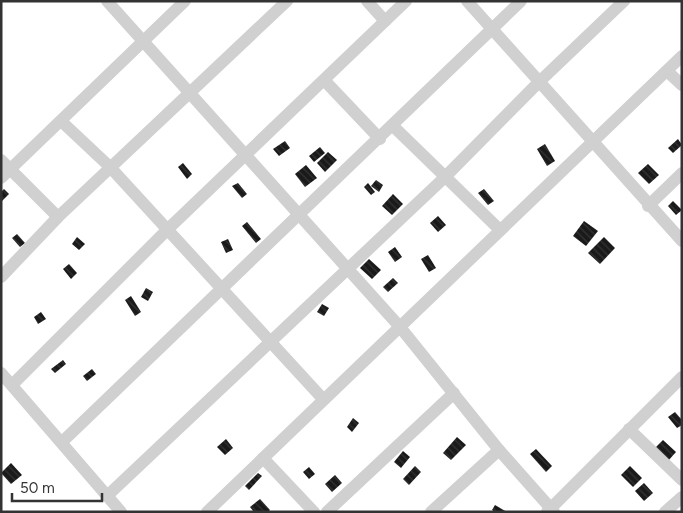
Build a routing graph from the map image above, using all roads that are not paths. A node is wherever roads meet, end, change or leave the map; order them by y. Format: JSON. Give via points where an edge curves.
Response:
{"nodes":[{"id":1,"x":107,"y":1,"type":"edge"},
{"id":2,"x":185,"y":1,"type":"edge"},
{"id":3,"x":287,"y":1,"type":"edge"},
{"id":4,"x":367,"y":1,"type":"edge"},
{"id":5,"x":406,"y":1,"type":"edge"},
{"id":6,"x":467,"y":1,"type":"edge"},
{"id":7,"x":521,"y":1,"type":"edge"},
{"id":8,"x":624,"y":1,"type":"edge"},
{"id":9,"x":385,"y":21,"type":"junction"},
{"id":10,"x":491,"y":29,"type":"junction"},
{"id":11,"x":143,"y":42,"type":"junction"},
{"id":12,"x":682,"y":56,"type":"edge"},
{"id":13,"x":667,"y":71,"type":"junction"},
{"id":14,"x":325,"y":81,"type":"junction"},
{"id":15,"x":538,"y":83,"type":"junction"},
{"id":16,"x":682,"y":85,"type":"edge"},
{"id":17,"x":190,"y":95,"type":"junction"},
{"id":18,"x":60,"y":121,"type":"junction"},
{"id":19,"x":393,"y":126,"type":"junction"},
{"id":20,"x":380,"y":139,"type":"junction"},
{"id":21,"x":594,"y":143,"type":"junction"},
{"id":22,"x":246,"y":156,"type":"junction"},
{"id":23,"x":1,"y":160,"type":"edge"},
{"id":24,"x":110,"y":167,"type":"junction"},
{"id":25,"x":12,"y":169,"type":"junction"},
{"id":26,"x":682,"y":173,"type":"edge"},
{"id":27,"x":1,"y":178,"type":"edge"},
{"id":28,"x":444,"y":178,"type":"junction"},
{"id":29,"x":648,"y":206,"type":"junction"},
{"id":30,"x":299,"y":217,"type":"junction"},
{"id":31,"x":58,"y":218,"type":"junction"},
{"id":32,"x":168,"y":229,"type":"junction"},
{"id":33,"x":500,"y":230,"type":"junction"},
{"id":34,"x":682,"y":241,"type":"edge"},
{"id":35,"x":348,"y":270,"type":"junction"},
{"id":36,"x":1,"y":277,"type":"edge"},
{"id":37,"x":222,"y":291,"type":"junction"},
{"id":38,"x":400,"y":327,"type":"junction"},
{"id":39,"x":270,"y":342,"type":"junction"},
{"id":40,"x":1,"y":373,"type":"edge"},
{"id":41,"x":682,"y":377,"type":"edge"},
{"id":42,"x":12,"y":385,"type":"junction"},
{"id":43,"x":454,"y":394,"type":"junction"},
{"id":44,"x":323,"y":399,"type":"junction"},
{"id":45,"x":629,"y":429,"type":"junction"},
{"id":46,"x":62,"y":442,"type":"junction"},
{"id":47,"x":499,"y":450,"type":"junction"},
{"id":48,"x":263,"y":458,"type":"junction"},
{"id":49,"x":682,"y":480,"type":"edge"},
{"id":50,"x":107,"y":496,"type":"junction"},
{"id":51,"x":682,"y":496,"type":"edge"},
{"id":52,"x":550,"y":511,"type":"edge"},
{"id":53,"x":121,"y":512,"type":"edge"},
{"id":54,"x":207,"y":512,"type":"edge"},
{"id":55,"x":314,"y":512,"type":"edge"},
{"id":56,"x":327,"y":512,"type":"edge"},
{"id":57,"x":432,"y":512,"type":"edge"},
{"id":58,"x":665,"y":512,"type":"edge"}],
"edges":[{"from":1,"to":11,"type":"street"},
{"from":2,"to":11,"type":"street"},
{"from":3,"to":17,"type":"street"},
{"from":4,"to":9,"type":"street"},
{"from":5,"to":9,"type":"street"},
{"from":6,"to":10,"type":"street"},
{"from":7,"to":10,"type":"street"},
{"from":8,"to":15,"type":"street"},
{"from":9,"to":14,"type":"street"},
{"from":10,"to":15,"type":"street"},
{"from":10,"to":19,"type":"street"},
{"from":11,"to":17,"type":"street"},
{"from":11,"to":18,"type":"street"},
{"from":12,"to":13,"type":"street"},
{"from":13,"to":16,"type":"street"},
{"from":13,"to":21,"type":"street"},
{"from":14,"to":20,"type":"street"},
{"from":14,"to":22,"type":"street"},
{"from":15,"to":21,"type":"street"},
{"from":15,"to":28,"type":"street"},
{"from":17,"to":22,"type":"street"},
{"from":17,"to":24,"type":"street"},
{"from":18,"to":24,"type":"street"},
{"from":18,"to":25,"type":"street"},
{"from":19,"to":20,"type":"street"},
{"from":19,"to":28,"type":"street"},
{"from":20,"to":30,"type":"street"},
{"from":21,"to":29,"type":"street"},
{"from":21,"to":33,"type":"street"},
{"from":22,"to":30,"type":"street"},
{"from":22,"to":32,"type":"street"},
{"from":23,"to":25,"type":"street"},
{"from":24,"to":31,"type":"street"},
{"from":24,"to":32,"type":"street"},
{"from":25,"to":27,"type":"street"},
{"from":25,"to":31,"type":"street"},
{"from":26,"to":29,"type":"street"},
{"from":28,"to":33,"type":"street"},
{"from":28,"to":35,"type":"street"},
{"from":29,"to":34,"type":"street"},
{"from":30,"to":35,"type":"street"},
{"from":30,"to":37,"type":"street"},
{"from":31,"to":36,"type":"street"},
{"from":32,"to":37,"type":"street"},
{"from":32,"to":42,"type":"street"},
{"from":33,"to":38,"type":"street"},
{"from":35,"to":38,"type":"street"},
{"from":35,"to":39,"type":"street"},
{"from":37,"to":39,"type":"street"},
{"from":37,"to":46,"type":"street"},
{"from":38,"to":43,"type":"street"},
{"from":38,"to":44,"type":"street"},
{"from":39,"to":44,"type":"street"},
{"from":39,"to":50,"type":"street"},
{"from":40,"to":42,"type":"street"},
{"from":41,"to":45,"type":"street"},
{"from":42,"to":46,"type":"street"},
{"from":43,"to":47,"type":"street"},
{"from":43,"to":56,"type":"street"},
{"from":44,"to":48,"type":"street"},
{"from":45,"to":49,"type":"street"},
{"from":45,"to":52,"type":"street"},
{"from":46,"to":50,"type":"street"},
{"from":47,"to":52,"type":"street"},
{"from":47,"to":57,"type":"street"},
{"from":48,"to":54,"type":"street"},
{"from":48,"to":55,"type":"street"},
{"from":50,"to":53,"type":"street"},
{"from":51,"to":58,"type":"street"}]}
